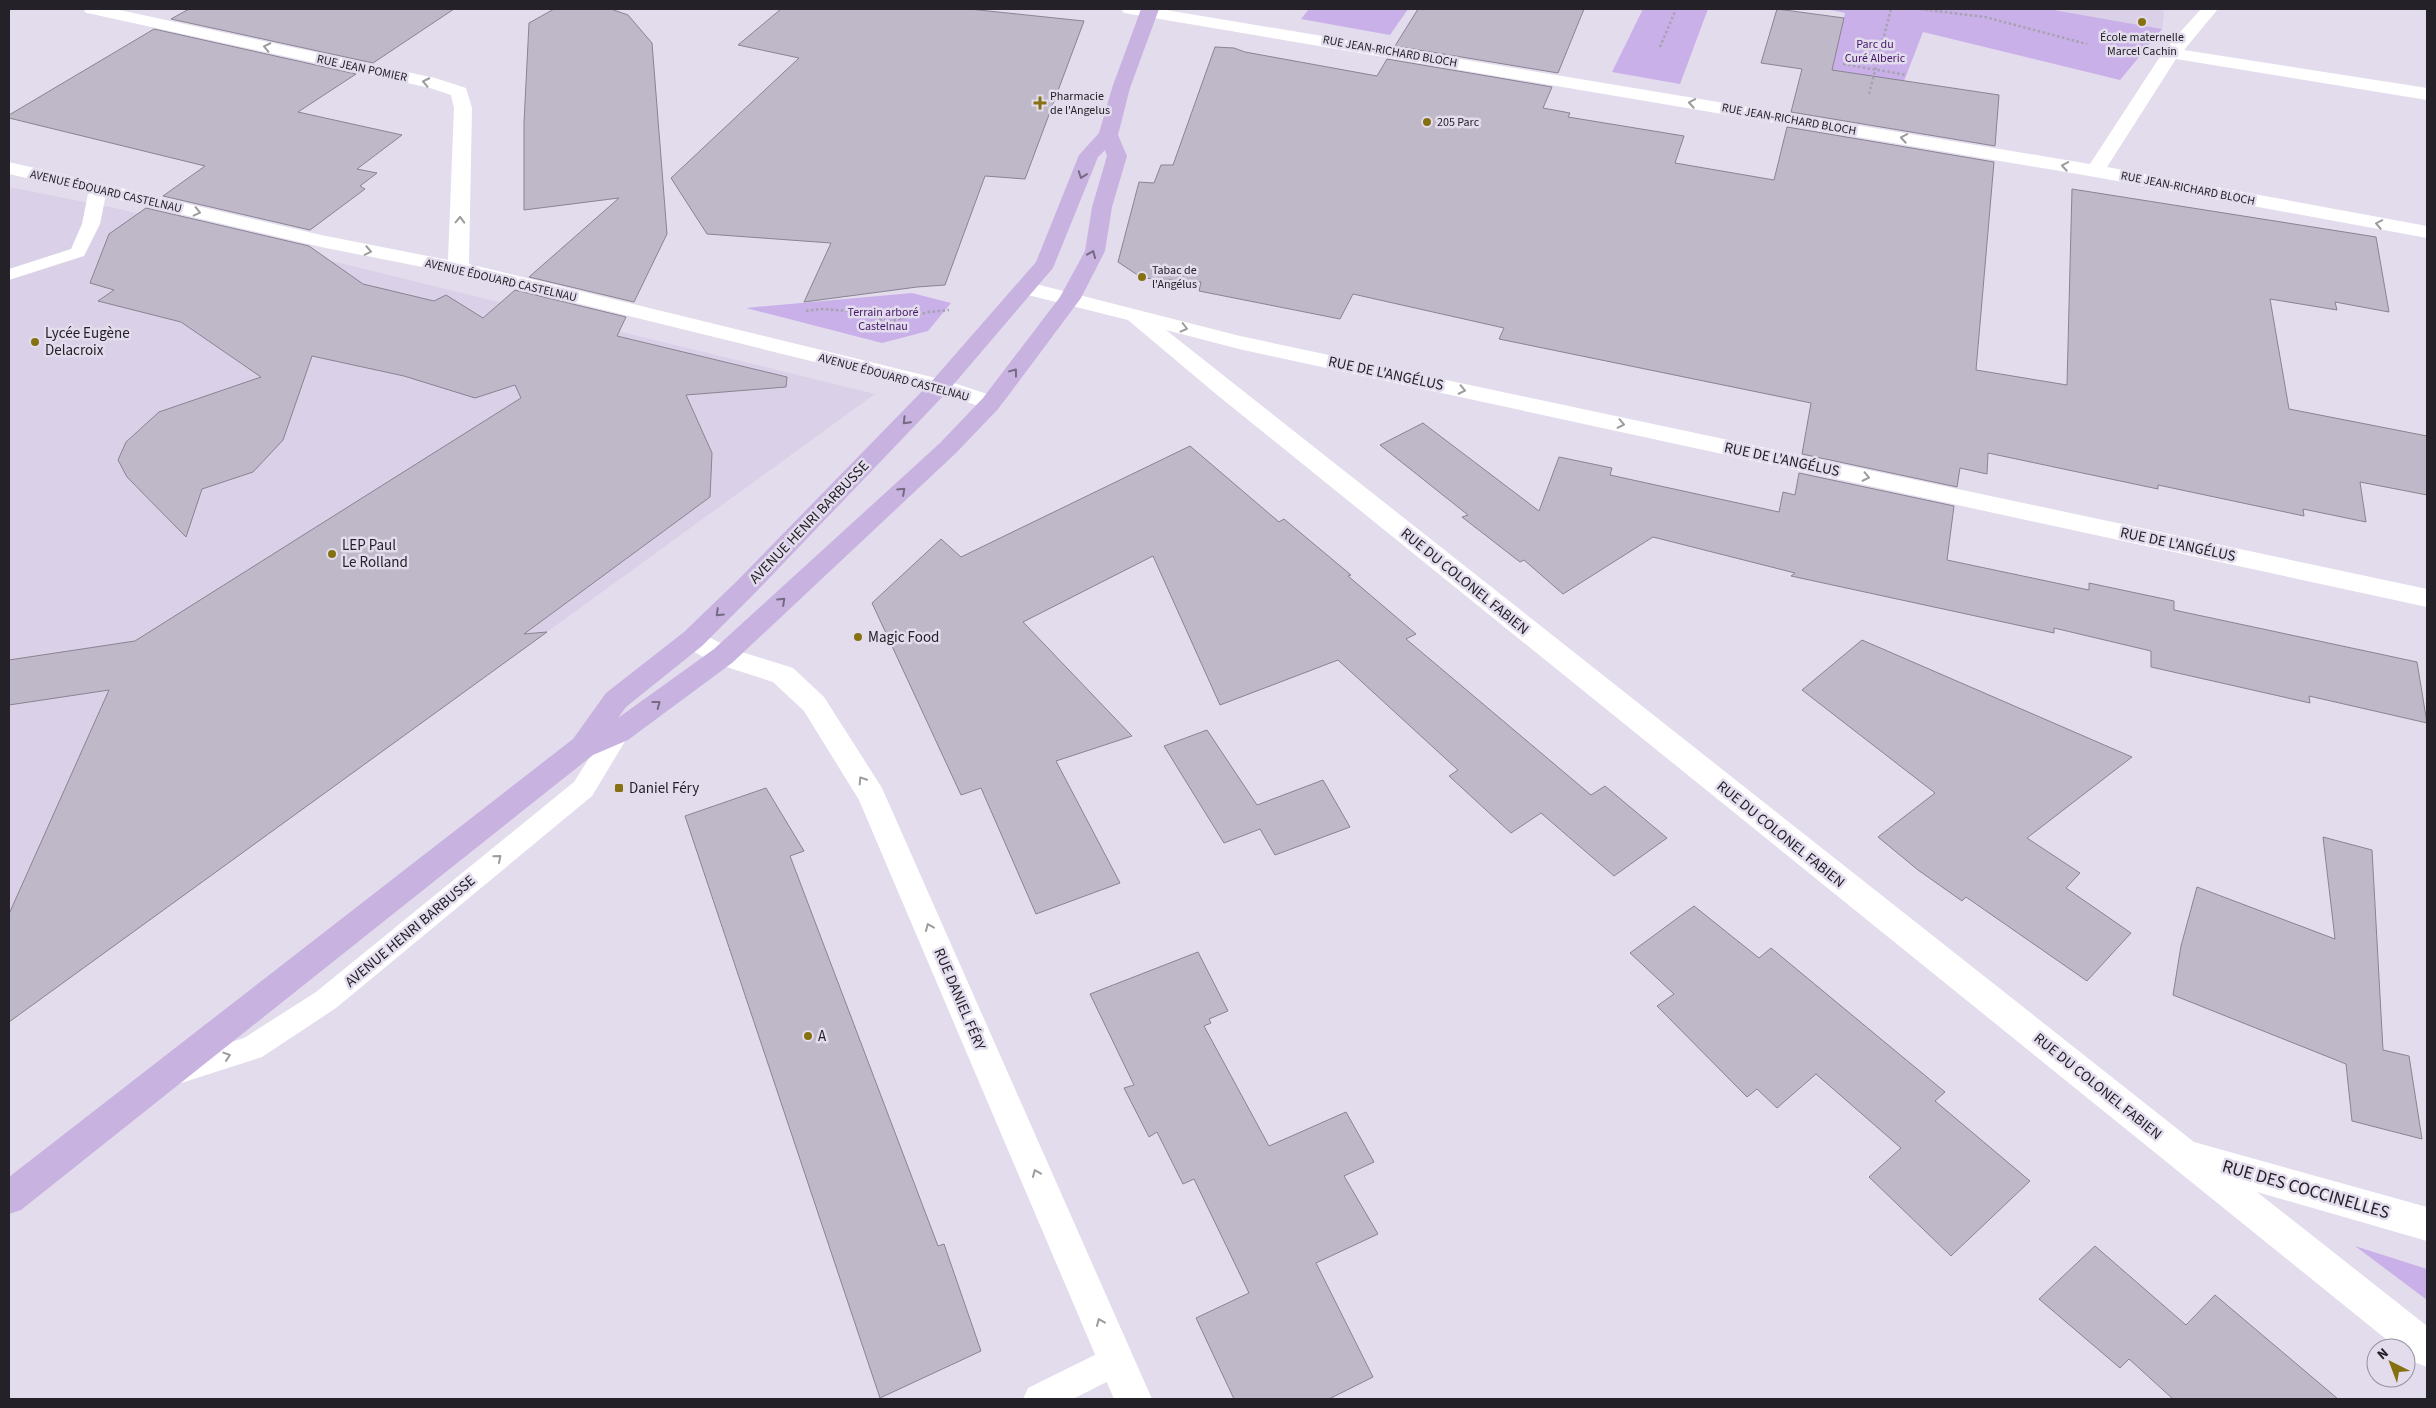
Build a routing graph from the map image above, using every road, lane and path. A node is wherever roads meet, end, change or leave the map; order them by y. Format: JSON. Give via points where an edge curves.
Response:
{"nodes":[{"id":1,"x":92,"y":9,"type":"edge"},
{"id":2,"x":1130,"y":9,"type":"edge"},
{"id":3,"x":1676,"y":9,"type":"edge"},
{"id":4,"x":1891,"y":9,"type":"edge"},
{"id":5,"x":1920,"y":9,"type":"edge"},
{"id":6,"x":2210,"y":9,"type":"edge"},
{"id":7,"x":1150,"y":10,"type":"edge"},
{"id":8,"x":2087,"y":44,"type":"dead end"},
{"id":9,"x":1660,"y":47,"type":"dead end"},
{"id":10,"x":2171,"y":53,"type":"junction"},
{"id":11,"x":1843,"y":64,"type":"dead end"},
{"id":12,"x":1874,"y":69,"type":"junction"},
{"id":13,"x":1907,"y":75,"type":"dead end"},
{"id":14,"x":2427,"y":94,"type":"edge"},
{"id":15,"x":1862,"y":131,"type":"junction"},
{"id":16,"x":1108,"y":135,"type":"junction"},
{"id":17,"x":9,"y":168,"type":"edge"},
{"id":18,"x":2095,"y":171,"type":"junction"},
{"id":19,"x":98,"y":189,"type":"junction"},
{"id":20,"x":2427,"y":232,"type":"edge"},
{"id":21,"x":458,"y":268,"type":"junction"},
{"id":22,"x":12,"y":272,"type":"edge"},
{"id":23,"x":1028,"y":288,"type":"junction"},
{"id":24,"x":1070,"y":298,"type":"junction"},
{"id":25,"x":952,"y":309,"type":"dead end"},
{"id":26,"x":1137,"y":317,"type":"junction"},
{"id":27,"x":742,"y":338,"type":"junction"},
{"id":28,"x":940,"y":386,"type":"junction"},
{"id":29,"x":990,"y":403,"type":"junction"},
{"id":30,"x":2427,"y":598,"type":"edge"},
{"id":31,"x":693,"y":639,"type":"junction"},
{"id":32,"x":723,"y":656,"type":"junction"},
{"id":33,"x":618,"y":733,"type":"junction"},
{"id":34,"x":583,"y":746,"type":"junction"},
{"id":35,"x":164,"y":1076,"type":"junction"},
{"id":36,"x":2184,"y":1155,"type":"junction"},
{"id":37,"x":9,"y":1198,"type":"edge"},
{"id":38,"x":2427,"y":1224,"type":"edge"},
{"id":39,"x":2427,"y":1349,"type":"edge"},
{"id":40,"x":1117,"y":1360,"type":"junction"},
{"id":41,"x":1039,"y":1399,"type":"edge"},
{"id":42,"x":1133,"y":1399,"type":"edge"}],
"edges":[{"from":21,"to":1,"type":"street","name":"RUE JEAN POMIER","one_way":true,"via":[[463,108],[459,92],[435,84]]},
{"from":2,"to":7,"type":"street","name":"RUE JEAN-RICHARD BLOCH"},
{"from":3,"to":9,"type":"path"},
{"from":4,"to":12,"type":"path"},
{"from":5,"to":8,"type":"path","via":[[1985,17]]},
{"from":6,"to":10,"type":"street"},
{"from":15,"to":7,"type":"street","name":"RUE JEAN-RICHARD BLOCH","one_way":true},
{"from":7,"to":16,"type":"main road","via":[[1121,88]]},
{"from":10,"to":14,"type":"street"},
{"from":10,"to":18,"type":"street"},
{"from":11,"to":12,"type":"path"},
{"from":12,"to":13,"type":"path"},
{"from":12,"to":15,"type":"path"},
{"from":18,"to":15,"type":"street","name":"RUE JEAN-RICHARD BLOCH","one_way":true},
{"from":16,"to":23,"type":"main road","name":"AVENUE HENRI BARBUSSE","one_way":true,"via":[[1089,155],[1046,264]]},
{"from":24,"to":16,"type":"main road","name":"AVENUE HENRI BARBUSSE","one_way":true,"via":[[1094,251],[1102,207],[1117,156]]},
{"from":17,"to":19,"type":"street","name":"AVENUE ÉDOUARD CASTELNAU"},
{"from":20,"to":18,"type":"street","name":"RUE JEAN-RICHARD BLOCH","one_way":true},
{"from":19,"to":21,"type":"street","name":"AVENUE ÉDOUARD CASTELNAU","one_way":true,"via":[[327,243]]},
{"from":19,"to":22,"type":"lane","via":[[91,224],[78,252]]},
{"from":21,"to":27,"type":"street","name":"AVENUE ÉDOUARD CASTELNAU"},
{"from":23,"to":24,"type":"street","name":"RUE DE L'ANGÉLUS"},
{"from":23,"to":28,"type":"main road","name":"AVENUE HENRI BARBUSSE"},
{"from":24,"to":26,"type":"street","name":"RUE DE L'ANGÉLUS"},
{"from":29,"to":24,"type":"main road","name":"AVENUE HENRI BARBUSSE","one_way":true},
{"from":25,"to":27,"type":"path","via":[[887,322],[863,312],[821,309],[793,313]]},
{"from":26,"to":30,"type":"street","name":"RUE DE L'ANGÉLUS","one_way":true,"via":[[1238,342]]},
{"from":26,"to":36,"type":"street","name":"RUE DU COLONEL FABIEN"},
{"from":27,"to":28,"type":"street","name":"AVENUE ÉDOUARD CASTELNAU"},
{"from":28,"to":29,"type":"street","name":"AVENUE ÉDOUARD CASTELNAU"},
{"from":28,"to":31,"type":"main road","name":"AVENUE HENRI BARBUSSE","one_way":true},
{"from":32,"to":29,"type":"main road","name":"AVENUE HENRI BARBUSSE","one_way":true,"via":[[948,448]]},
{"from":31,"to":32,"type":"street","name":"RUE DANIEL FÉRY"},
{"from":31,"to":34,"type":"main road","name":"AVENUE HENRI BARBUSSE","via":[[616,700]]},
{"from":33,"to":32,"type":"main road","name":"AVENUE HENRI BARBUSSE","one_way":true},
{"from":40,"to":32,"type":"street","name":"RUE DANIEL FÉRY","one_way":true,"via":[[872,796],[814,704],[782,675]]},
{"from":33,"to":34,"type":"main road","name":"AVENUE HENRI BARBUSSE"},
{"from":35,"to":33,"type":"lane","name":"AVENUE HENRI BARBUSSE","one_way":true,"via":[[252,1048],[326,1000],[582,788]]},
{"from":34,"to":35,"type":"main road","name":"AVENUE HENRI BARBUSSE"},
{"from":35,"to":37,"type":"main road","name":"AVENUE HENRI BARBUSSE"},
{"from":36,"to":38,"type":"street","name":"RUE DES COCCINELLES"},
{"from":36,"to":39,"type":"street","name":"RUE DU COLONEL FABIEN"},
{"from":40,"to":41,"type":"lane"},
{"from":40,"to":42,"type":"street","name":"RUE DANIEL FÉRY"}]}
